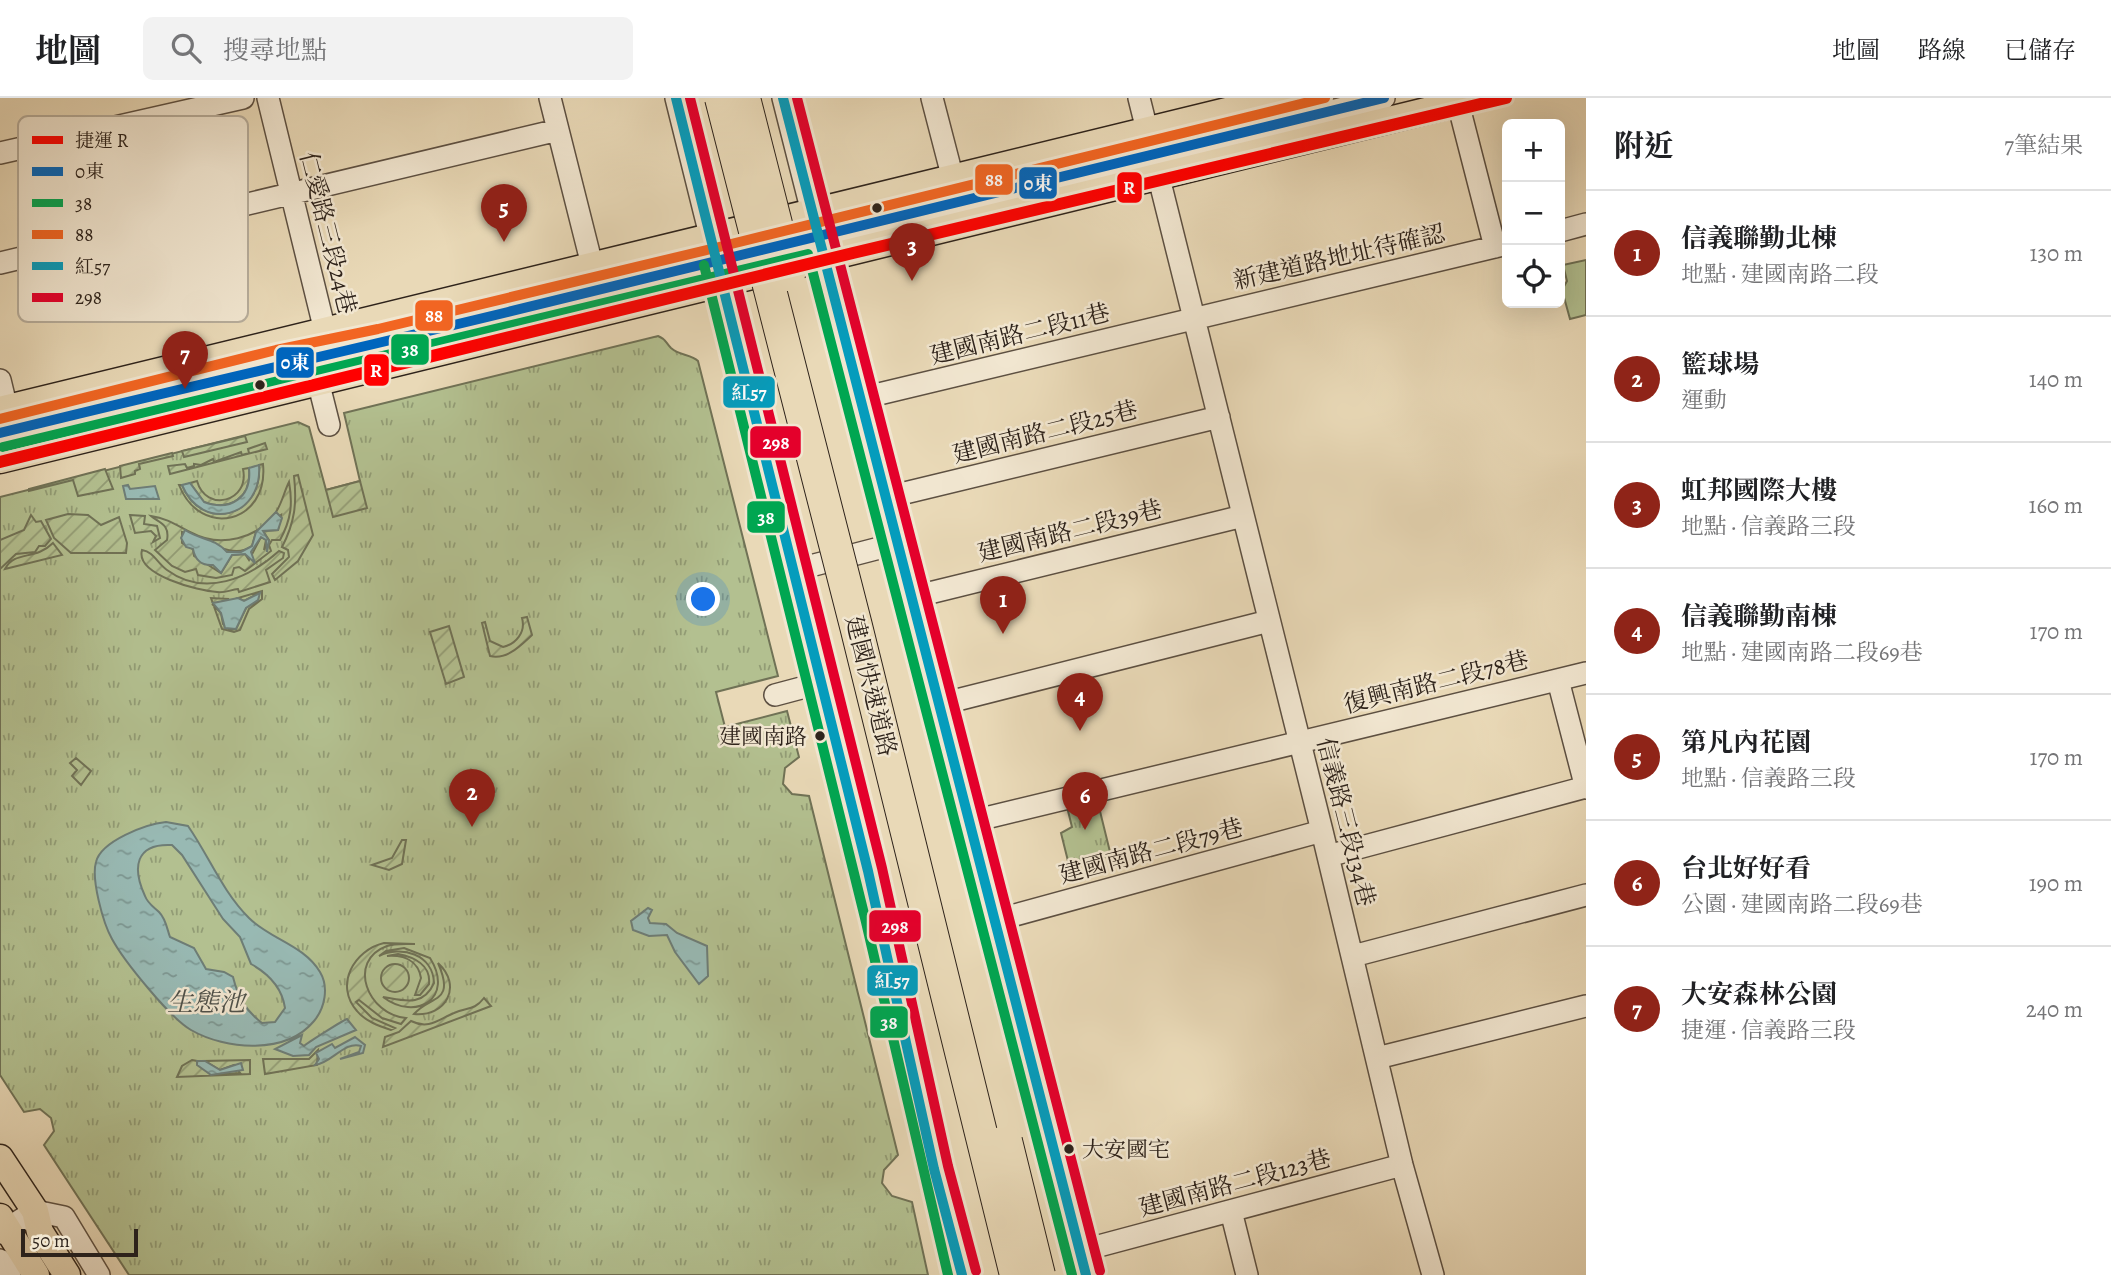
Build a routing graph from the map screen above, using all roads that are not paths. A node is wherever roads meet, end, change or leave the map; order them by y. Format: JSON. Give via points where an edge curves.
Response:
{"nodes":[{"id":1,"x":243,"y":98,"type":"edge"},
{"id":2,"x":268,"y":98,"type":"edge"},
{"id":3,"x":550,"y":98,"type":"edge"},
{"id":4,"x":676,"y":98,"type":"edge"},
{"id":5,"x":721,"y":98,"type":"edge"},
{"id":6,"x":744,"y":98,"type":"edge"},
{"id":7,"x":783,"y":98,"type":"edge"},
{"id":8,"x":932,"y":98,"type":"edge"},
{"id":9,"x":1139,"y":98,"type":"edge"},
{"id":10,"x":1280,"y":98,"type":"edge"},
{"id":11,"x":1384,"y":98,"type":"edge"},
{"id":12,"x":1469,"y":100,"type":"edge"},
{"id":13,"x":163,"y":116,"type":"edge"},
{"id":14,"x":558,"y":130,"type":"junction"},
{"id":15,"x":18,"y":149,"type":"edge"},
{"id":16,"x":0,"y":153,"type":"edge"},
{"id":17,"x":1153,"y":155,"type":"junction"},
{"id":18,"x":953,"y":179,"type":"junction"},
{"id":19,"x":292,"y":195,"type":"junction"},
{"id":20,"x":248,"y":205,"type":"edge"},
{"id":21,"x":1586,"y":225,"type":"edge"},
{"id":22,"x":1565,"y":230,"type":"edge"},
{"id":23,"x":818,"y":236,"type":"junction"},
{"id":24,"x":1501,"y":245,"type":"edge"},
{"id":25,"x":18,"y":259,"type":"edge"},
{"id":26,"x":718,"y":261,"type":"junction"},
{"id":27,"x":0,"y":263,"type":"edge"},
{"id":28,"x":592,"y":265,"type":"junction"},
{"id":29,"x":1194,"y":318,"type":"junction"},
{"id":30,"x":324,"y":343,"type":"junction"},
{"id":31,"x":0,"y":380,"type":"edge"},
{"id":32,"x":318,"y":382,"type":"junction"},
{"id":33,"x":859,"y":399,"type":"junction"},
{"id":34,"x":2,"y":417,"type":"edge"},
{"id":35,"x":1219,"y":417,"type":"junction"},
{"id":36,"x":329,"y":425,"type":"dead end"},
{"id":37,"x":0,"y":460,"type":"edge"},
{"id":38,"x":884,"y":498,"type":"junction"},
{"id":39,"x":1243,"y":516,"type":"junction"},
{"id":40,"x":895,"y":544,"type":"junction"},
{"id":41,"x":791,"y":571,"type":"junction"},
{"id":42,"x":909,"y":598,"type":"junction"},
{"id":43,"x":1269,"y":621,"type":"junction"},
{"id":44,"x":1586,"y":673,"type":"edge"},
{"id":45,"x":1558,"y":680,"type":"junction"},
{"id":46,"x":820,"y":683,"type":"junction"},
{"id":47,"x":775,"y":695,"type":"dead end"},
{"id":48,"x":936,"y":705,"type":"junction"},
{"id":49,"x":1299,"y":742,"type":"junction"},
{"id":50,"x":1586,"y":788,"type":"edge"},
{"id":51,"x":969,"y":822,"type":"junction"},
{"id":52,"x":1322,"y":831,"type":"junction"},
{"id":53,"x":1328,"y":856,"type":"junction"},
{"id":54,"x":1586,"y":895,"type":"edge"},
{"id":55,"x":993,"y":920,"type":"junction"},
{"id":56,"x":1353,"y":956,"type":"junction"},
{"id":57,"x":1586,"y":1006,"type":"edge"},
{"id":58,"x":1377,"y":1058,"type":"junction"},
{"id":59,"x":0,"y":1157,"type":"edge"},
{"id":60,"x":1402,"y":1165,"type":"junction"},
{"id":61,"x":35,"y":1211,"type":"junction"},
{"id":62,"x":1231,"y":1212,"type":"junction"},
{"id":63,"x":2,"y":1226,"type":"edge"},
{"id":64,"x":1080,"y":1251,"type":"junction"},
{"id":65,"x":0,"y":1260,"type":"edge"},
{"id":66,"x":10,"y":1275,"type":"edge"},
{"id":67,"x":36,"y":1275,"type":"edge"},
{"id":68,"x":67,"y":1275,"type":"edge"},
{"id":69,"x":99,"y":1275,"type":"edge"},
{"id":70,"x":962,"y":1275,"type":"edge"},
{"id":71,"x":1016,"y":1275,"type":"edge"},
{"id":72,"x":1039,"y":1275,"type":"edge"},
{"id":73,"x":1086,"y":1275,"type":"edge"},
{"id":74,"x":1247,"y":1275,"type":"edge"},
{"id":75,"x":1433,"y":1275,"type":"edge"}],
"edges":[{"from":1,"to":13,"type":"street"},
{"from":2,"to":19,"type":"street","name":"仁愛路三段24巷"},
{"from":3,"to":14,"type":"street"},
{"from":4,"to":26,"type":"street"},
{"from":5,"to":71,"type":"highway","name":"建國快速道路","bridge":true},
{"from":6,"to":72,"type":"highway","name":"建國快速道路","bridge":true},
{"from":7,"to":23,"type":"street"},
{"from":8,"to":18,"type":"street"},
{"from":9,"to":17,"type":"street","name":"信義路三段134巷"},
{"from":10,"to":17,"type":"main road"},
{"from":11,"to":17,"type":"street"},
{"from":12,"to":17,"type":"main road"},
{"from":12,"to":24,"type":"street"},
{"from":14,"to":19,"type":"street"},
{"from":14,"to":28,"type":"street"},
{"from":15,"to":16,"type":"street"},
{"from":17,"to":18,"type":"main road"},
{"from":17,"to":23,"type":"main road"},
{"from":17,"to":29,"type":"street","name":"信義路三段134巷","via":[[1187,263]]},
{"from":18,"to":23,"type":"main road"},
{"from":19,"to":20,"type":"street"},
{"from":19,"to":30,"type":"street","name":"仁愛路三段24巷"},
{"from":21,"to":22,"type":"street"},
{"from":23,"to":26,"type":"main road"},
{"from":23,"to":26,"type":"main road"},
{"from":23,"to":33,"type":"street"},
{"from":24,"to":29,"type":"street","name":"新建道路地址待確認"},
{"from":25,"to":27,"type":"street"},
{"from":26,"to":28,"type":"main road"},
{"from":26,"to":30,"type":"street"},
{"from":26,"to":32,"type":"main road"},
{"from":26,"to":41,"type":"street"},
{"from":28,"to":30,"type":"main road"},
{"from":29,"to":33,"type":"street","name":"建國南路二段11巷"},
{"from":29,"to":35,"type":"street","name":"信義路三段134巷"},
{"from":30,"to":32,"type":"street","name":"仁愛路三段24巷"},
{"from":30,"to":34,"type":"main road"},
{"from":31,"to":34,"type":"street"},
{"from":32,"to":36,"type":"street"},
{"from":32,"to":37,"type":"main road"},
{"from":33,"to":38,"type":"street"},
{"from":35,"to":38,"type":"street","name":"建國南路二段25巷"},
{"from":35,"to":39,"type":"street","name":"信義路三段134巷"},
{"from":38,"to":40,"type":"street"},
{"from":39,"to":42,"type":"street","name":"建國南路二段39巷"},
{"from":39,"to":43,"type":"street","name":"信義路三段134巷"},
{"from":40,"to":41,"type":"street"},
{"from":40,"to":42,"type":"street"},
{"from":41,"to":46,"type":"street"},
{"from":42,"to":48,"type":"street"},
{"from":43,"to":48,"type":"street"},
{"from":43,"to":49,"type":"street","name":"信義路三段134巷"},
{"from":44,"to":45,"type":"street","name":"復興南路二段78巷"},
{"from":45,"to":49,"type":"street","name":"復興南路二段78巷"},
{"from":45,"to":50,"type":"street"},
{"from":46,"to":47,"type":"street"},
{"from":46,"to":70,"type":"street"},
{"from":48,"to":51,"type":"street"},
{"from":49,"to":51,"type":"street","name":"復興南路二段78巷"},
{"from":49,"to":52,"type":"street","name":"信義路三段134巷"},
{"from":50,"to":53,"type":"street"},
{"from":51,"to":55,"type":"street"},
{"from":52,"to":53,"type":"street","name":"信義路三段134巷"},
{"from":52,"to":55,"type":"street","name":"建國南路二段79巷"},
{"from":53,"to":56,"type":"street","name":"信義路三段134巷"},
{"from":54,"to":56,"type":"street"},
{"from":55,"to":64,"type":"street"},
{"from":56,"to":58,"type":"street","name":"信義路三段134巷"},
{"from":57,"to":58,"type":"street"},
{"from":58,"to":60,"type":"street","name":"信義路三段134巷"},
{"from":59,"to":61,"type":"main road"},
{"from":60,"to":62,"type":"street","name":"建國南路二段123巷"},
{"from":60,"to":75,"type":"street","name":"信義路三段134巷"},
{"from":61,"to":63,"type":"street"},
{"from":61,"to":68,"type":"main road","via":[[40,1232]]},
{"from":61,"to":69,"type":"street","via":[[64,1217]]},
{"from":62,"to":64,"type":"street","name":"建國南路二段123巷"},
{"from":62,"to":74,"type":"street"},
{"from":63,"to":67,"type":"main road"},
{"from":64,"to":73,"type":"street"},
{"from":65,"to":66,"type":"street"}]}
